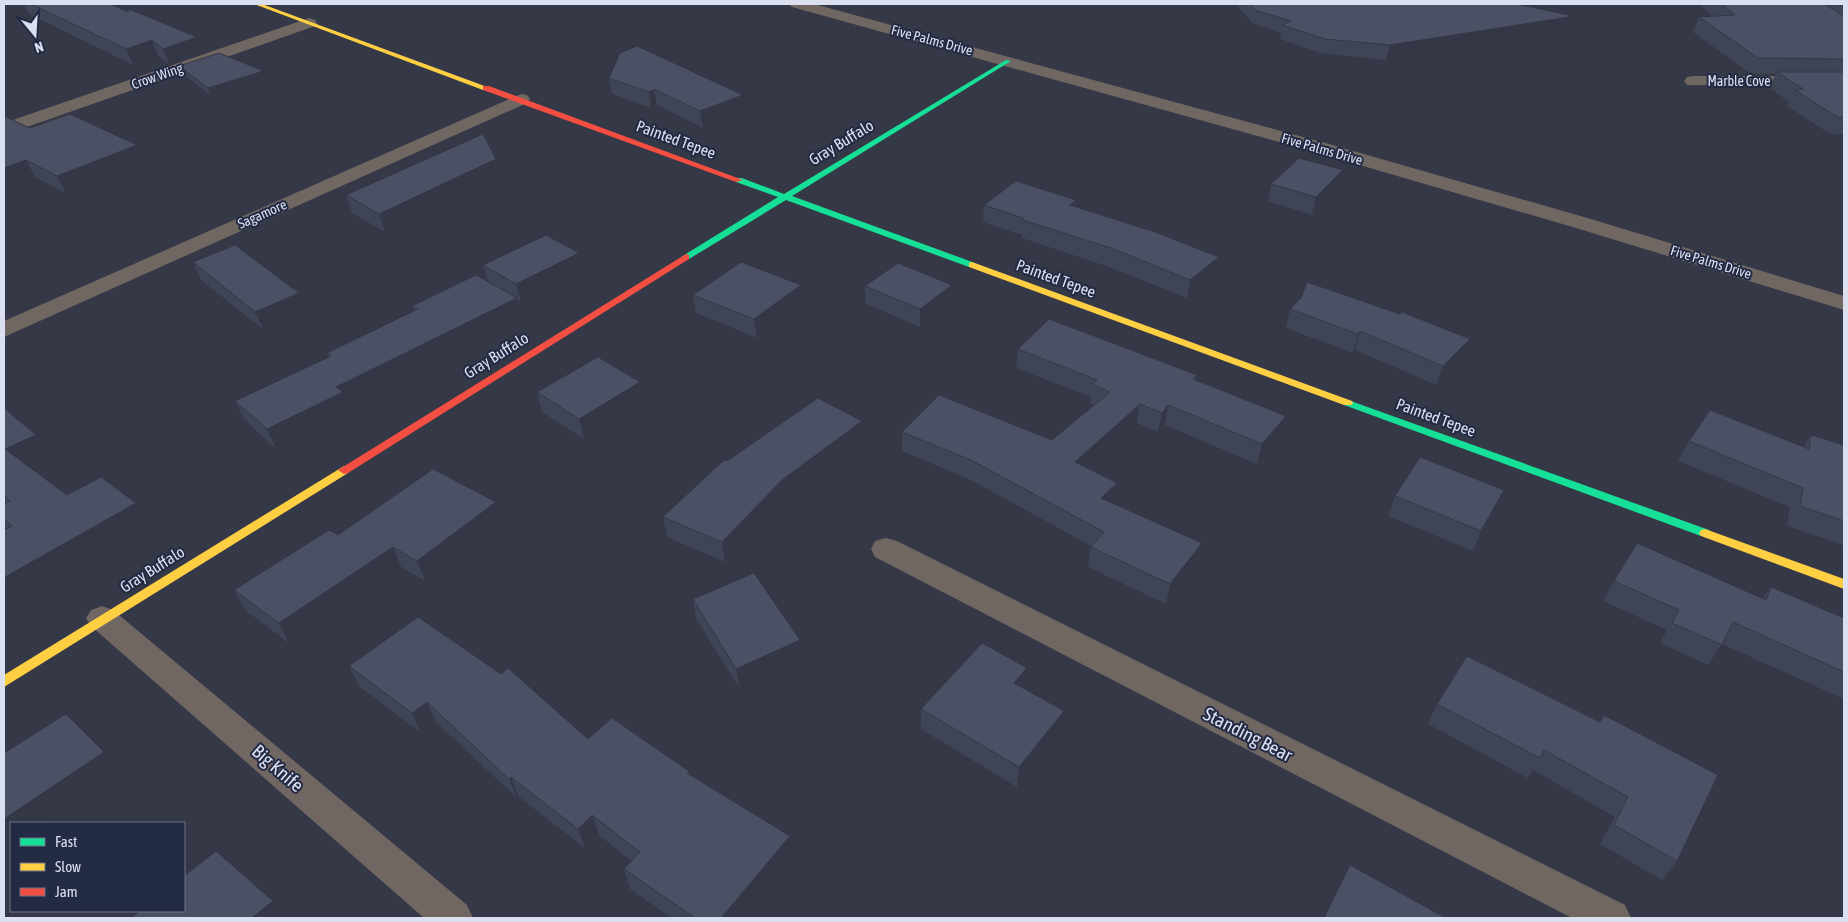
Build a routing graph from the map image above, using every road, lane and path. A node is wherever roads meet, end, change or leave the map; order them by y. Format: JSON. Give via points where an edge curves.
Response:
{"nodes":[{"id":1,"x":256,"y":4,"type":"edge"},
{"id":2,"x":797,"y":4,"type":"edge"},
{"id":3,"x":309,"y":23,"type":"junction"},
{"id":4,"x":1008,"y":61,"type":"junction"},
{"id":5,"x":1693,"y":81,"type":"dead end"},
{"id":6,"x":1844,"y":81,"type":"edge"},
{"id":7,"x":521,"y":99,"type":"junction"},
{"id":8,"x":4,"y":129,"type":"edge"},
{"id":9,"x":783,"y":196,"type":"junction"},
{"id":10,"x":1844,"y":303,"type":"edge"},
{"id":11,"x":4,"y":330,"type":"edge"},
{"id":12,"x":886,"y":549,"type":"dead end"},
{"id":13,"x":1844,"y":584,"type":"edge"},
{"id":14,"x":102,"y":618,"type":"junction"},
{"id":15,"x":4,"y":682,"type":"edge"},
{"id":16,"x":444,"y":916,"type":"edge"},
{"id":17,"x":1611,"y":918,"type":"edge"}],
"edges":[{"from":1,"to":3,"type":"street","name":"Painted Tepee"},
{"from":2,"to":4,"type":"street","name":"Five Palms Drive"},
{"from":3,"to":7,"type":"street","name":"Painted Tepee"},
{"from":3,"to":8,"type":"street","name":"Crow Wing"},
{"from":4,"to":9,"type":"street","name":"Gray Buffalo"},
{"from":4,"to":10,"type":"street","name":"Five Palms Drive","via":[[1557,216]]},
{"from":5,"to":6,"type":"street","name":"Marble Cove"},
{"from":7,"to":9,"type":"street","name":"Painted Tepee"},
{"from":7,"to":11,"type":"street","name":"Sagamore"},
{"from":9,"to":13,"type":"street","name":"Painted Tepee"},
{"from":9,"to":14,"type":"street","name":"Gray Buffalo"},
{"from":12,"to":17,"type":"street","name":"Standing Bear"},
{"from":14,"to":15,"type":"street","name":"Gray Buffalo"},
{"from":14,"to":16,"type":"street","name":"Big Knife"}]}
